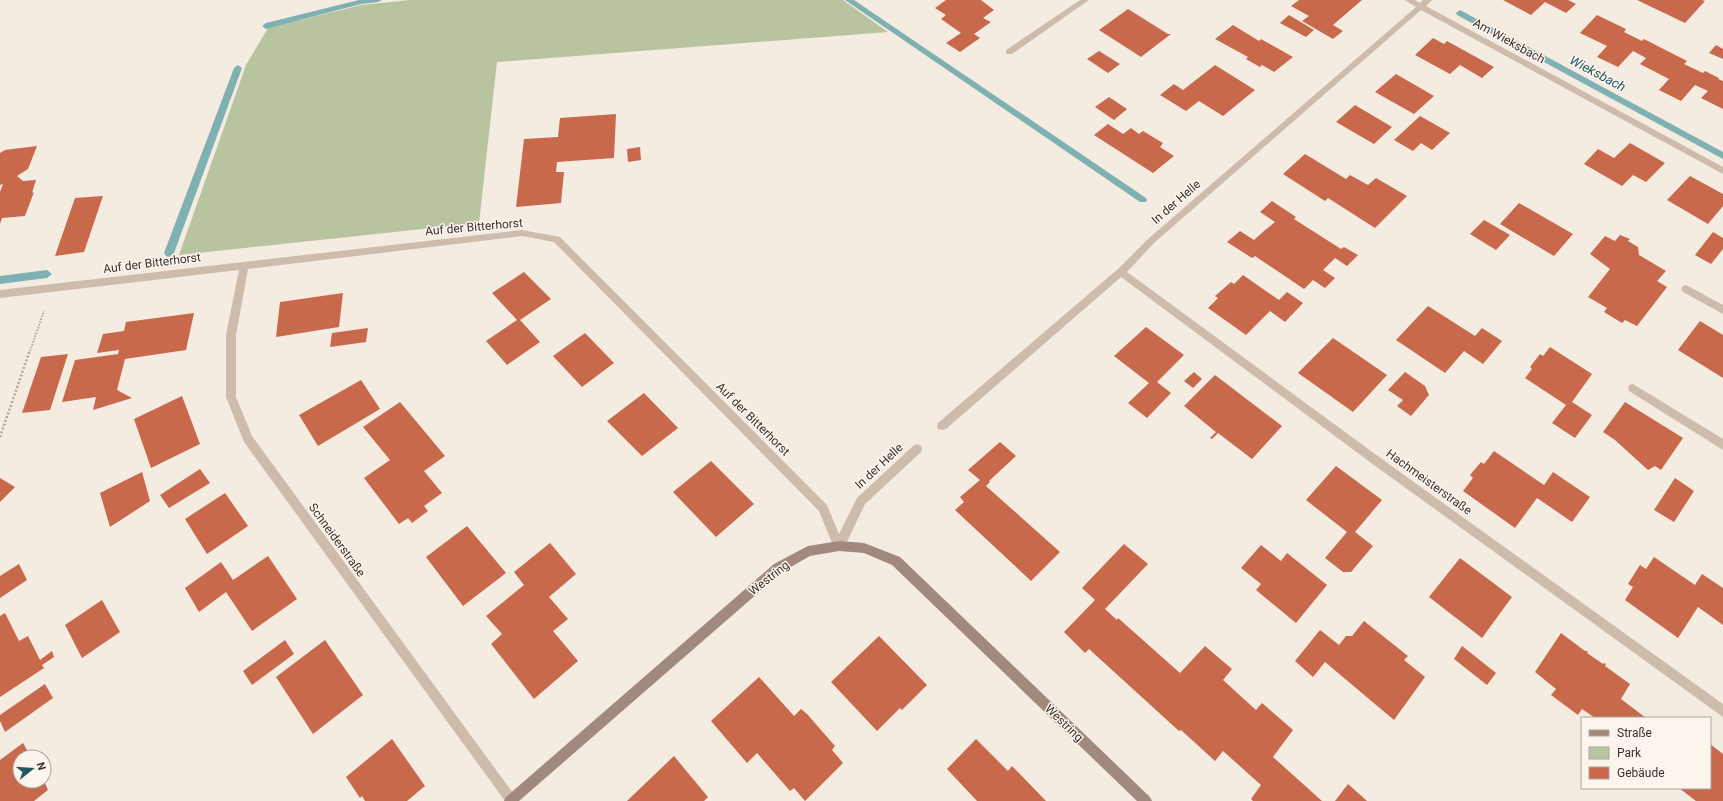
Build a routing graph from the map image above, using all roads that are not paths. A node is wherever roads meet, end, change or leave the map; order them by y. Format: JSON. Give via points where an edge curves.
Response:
{"nodes":[{"id":1,"x":1085,"y":0,"type":"edge"},
{"id":2,"x":1409,"y":0,"type":"edge"},
{"id":3,"x":1428,"y":0,"type":"edge"},
{"id":4,"x":1421,"y":6,"type":"junction"},
{"id":5,"x":1009,"y":52,"type":"dead end"},
{"id":6,"x":1723,"y":171,"type":"edge"},
{"id":7,"x":244,"y":265,"type":"junction"},
{"id":8,"x":1120,"y":272,"type":"junction"},
{"id":9,"x":1686,"y":289,"type":"dead end"},
{"id":10,"x":0,"y":294,"type":"edge"},
{"id":11,"x":1723,"y":310,"type":"edge"},
{"id":12,"x":1633,"y":388,"type":"dead end"},
{"id":13,"x":942,"y":426,"type":"dead end"},
{"id":14,"x":1723,"y":445,"type":"edge"},
{"id":15,"x":917,"y":449,"type":"dead end"},
{"id":16,"x":839,"y":546,"type":"junction"},
{"id":17,"x":1723,"y":711,"type":"edge"},
{"id":18,"x":511,"y":801,"type":"edge"},
{"id":19,"x":1146,"y":801,"type":"edge"}],
"edges":[{"from":1,"to":5,"type":"street"},
{"from":2,"to":4,"type":"street","name":"Am Wieksbach"},
{"from":3,"to":4,"type":"street","name":"In der Helle"},
{"from":4,"to":6,"type":"street","name":"Am Wieksbach"},
{"from":4,"to":8,"type":"street","name":"In der Helle","via":[[1151,241]]},
{"from":7,"to":10,"type":"street","name":"Auf der Bitterhorst"},
{"from":7,"to":16,"type":"street","name":"Auf der Bitterhorst","via":[[522,233],[557,239],[823,508]]},
{"from":7,"to":18,"type":"street","name":"Schneiderstraße","via":[[231,335],[231,397],[248,439]]},
{"from":8,"to":13,"type":"street","name":"In der Helle"},
{"from":8,"to":17,"type":"street","name":"Hachmeisterstraße"},
{"from":9,"to":11,"type":"street"},
{"from":12,"to":14,"type":"street"},
{"from":15,"to":16,"type":"street","name":"In der Helle","via":[[861,501]]},
{"from":16,"to":18,"type":"main road","name":"Westring","via":[[808,552],[778,568]]},
{"from":16,"to":19,"type":"main road","name":"Westring","via":[[864,548],[896,561]]}]}
